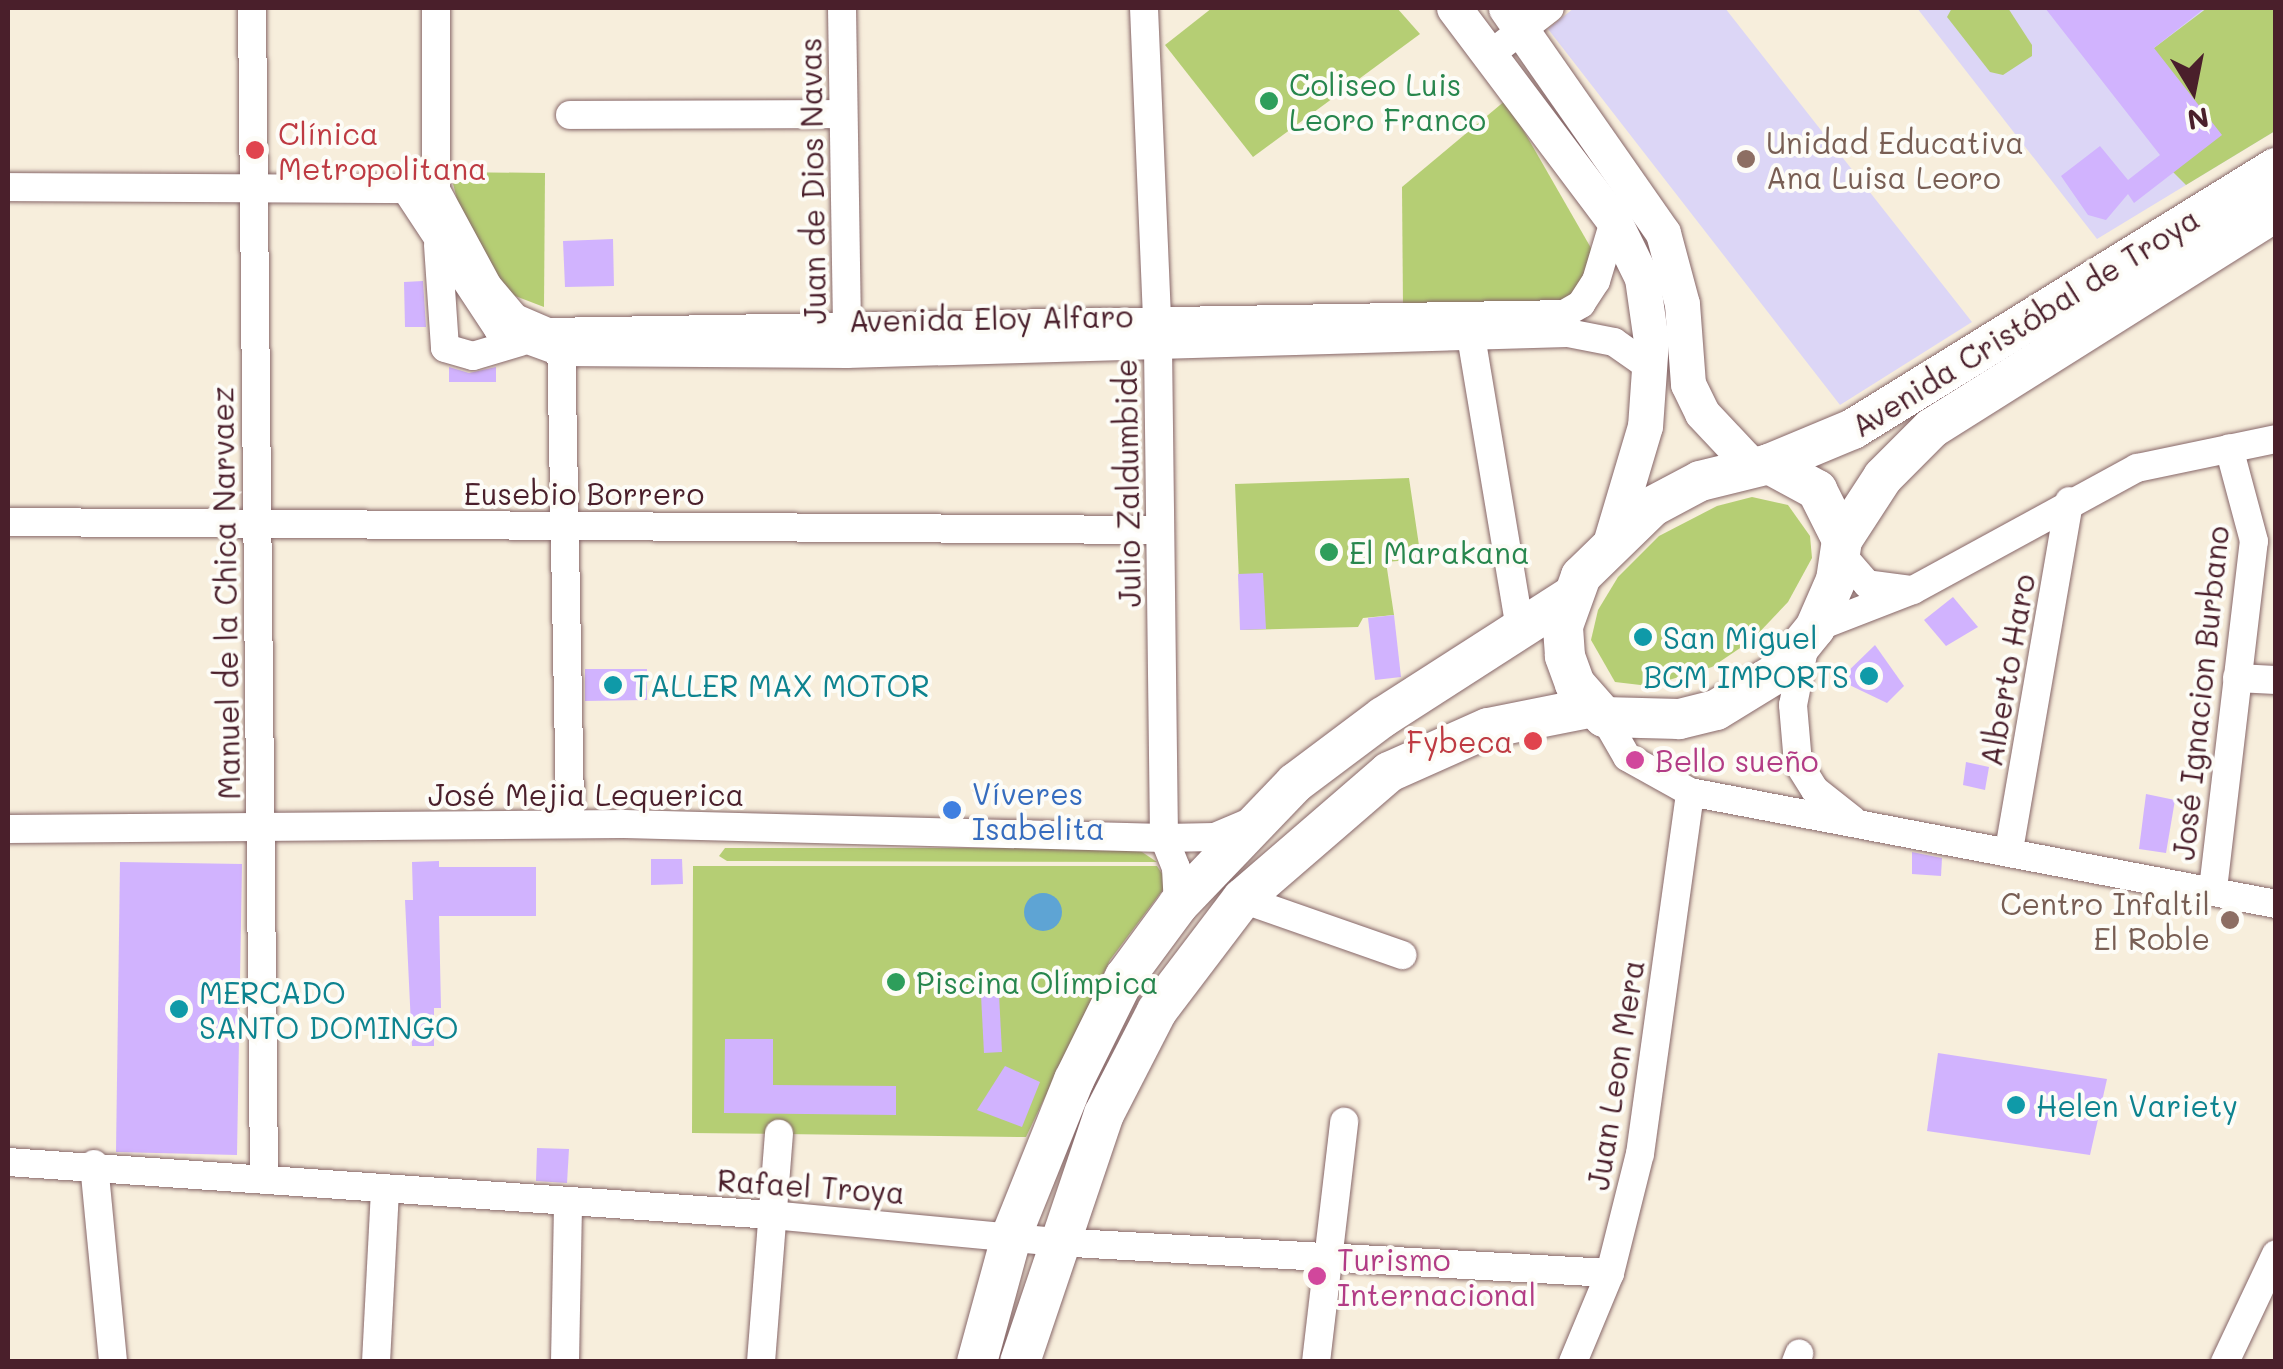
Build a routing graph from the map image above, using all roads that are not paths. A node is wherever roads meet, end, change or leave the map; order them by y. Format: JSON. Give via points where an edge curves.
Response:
{"nodes":[{"id":1,"x":252,"y":8,"type":"edge"},
{"id":2,"x":436,"y":8,"type":"edge"},
{"id":3,"x":842,"y":8,"type":"edge"},
{"id":4,"x":1144,"y":8,"type":"edge"},
{"id":5,"x":1454,"y":8,"type":"edge"},
{"id":6,"x":1526,"y":15,"type":"edge"},
{"id":7,"x":1492,"y":53,"type":"junction"},
{"id":8,"x":843,"y":114,"type":"junction"},
{"id":9,"x":570,"y":115,"type":"dead end"},
{"id":10,"x":2276,"y":168,"type":"edge"},
{"id":11,"x":8,"y":187,"type":"edge"},
{"id":12,"x":254,"y":188,"type":"junction"},
{"id":13,"x":404,"y":188,"type":"junction"},
{"id":14,"x":436,"y":190,"type":"junction"},
{"id":15,"x":2276,"y":211,"type":"edge"},
{"id":16,"x":1614,"y":221,"type":"junction"},
{"id":17,"x":438,"y":245,"type":"junction"},
{"id":18,"x":1157,"y":334,"type":"junction"},
{"id":19,"x":1471,"y":336,"type":"junction"},
{"id":20,"x":847,"y":341,"type":"junction"},
{"id":21,"x":520,"y":342,"type":"junction"},
{"id":22,"x":561,"y":342,"type":"junction"},
{"id":23,"x":1651,"y":368,"type":"junction"},
{"id":24,"x":2276,"y":439,"type":"edge"},
{"id":25,"x":2229,"y":448,"type":"junction"},
{"id":26,"x":1760,"y":465,"type":"junction"},
{"id":27,"x":2069,"y":501,"type":"junction"},
{"id":28,"x":8,"y":522,"type":"edge"},
{"id":29,"x":257,"y":523,"type":"junction"},
{"id":30,"x":565,"y":526,"type":"junction"},
{"id":31,"x":1160,"y":530,"type":"junction"},
{"id":32,"x":1612,"y":540,"type":"junction"},
{"id":33,"x":1841,"y":547,"type":"junction"},
{"id":34,"x":1913,"y":590,"type":"junction"},
{"id":35,"x":1570,"y":597,"type":"junction"},
{"id":36,"x":1520,"y":630,"type":"junction"},
{"id":37,"x":1810,"y":635,"type":"junction"},
{"id":38,"x":2236,"y":678,"type":"junction"},
{"id":39,"x":2276,"y":680,"type":"edge"},
{"id":40,"x":1599,"y":712,"type":"junction"},
{"id":41,"x":1690,"y":792,"type":"junction"},
{"id":42,"x":1256,"y":820,"type":"junction"},
{"id":43,"x":570,"y":824,"type":"junction"},
{"id":44,"x":1863,"y":826,"type":"junction"},
{"id":45,"x":260,"y":827,"type":"junction"},
{"id":46,"x":8,"y":829,"type":"edge"},
{"id":47,"x":1164,"y":838,"type":"junction"},
{"id":48,"x":2009,"y":850,"type":"junction"},
{"id":49,"x":2212,"y":889,"type":"junction"},
{"id":50,"x":1242,"y":898,"type":"junction"},
{"id":51,"x":2276,"y":904,"type":"edge"},
{"id":52,"x":1178,"y":905,"type":"junction"},
{"id":53,"x":1402,"y":955,"type":"dead end"},
{"id":54,"x":1344,"y":1122,"type":"dead end"},
{"id":55,"x":779,"y":1134,"type":"dead end"},
{"id":56,"x":8,"y":1162,"type":"edge"},
{"id":57,"x":94,"y":1164,"type":"junction"},
{"id":58,"x":264,"y":1178,"type":"junction"},
{"id":59,"x":385,"y":1188,"type":"junction"},
{"id":60,"x":568,"y":1205,"type":"junction"},
{"id":61,"x":771,"y":1214,"type":"junction"},
{"id":62,"x":1012,"y":1234,"type":"junction"},
{"id":63,"x":1055,"y":1242,"type":"junction"},
{"id":64,"x":2276,"y":1254,"type":"edge"},
{"id":65,"x":1325,"y":1258,"type":"junction"},
{"id":66,"x":1610,"y":1274,"type":"junction"},
{"id":67,"x":114,"y":1362,"type":"edge"},
{"id":68,"x":376,"y":1362,"type":"edge"},
{"id":69,"x":565,"y":1362,"type":"edge"},
{"id":70,"x":761,"y":1362,"type":"edge"},
{"id":71,"x":977,"y":1362,"type":"edge"},
{"id":72,"x":1020,"y":1362,"type":"edge"},
{"id":73,"x":1316,"y":1362,"type":"edge"},
{"id":74,"x":1574,"y":1362,"type":"edge"},
{"id":75,"x":2226,"y":1362,"type":"edge"}],
"edges":[{"from":1,"to":12,"type":"street","name":"Manuel de la Chica Narvaez"},
{"from":2,"to":14,"type":"street"},
{"from":3,"to":8,"type":"street","name":"Juan de Dios Navas"},
{"from":4,"to":18,"type":"street","name":"Julio Zaldumbide"},
{"from":5,"to":7,"type":"main road"},
{"from":6,"to":7,"type":"street"},
{"from":6,"to":26,"type":"main road","via":[[1662,233],[1682,304],[1688,384],[1702,413]]},
{"from":7,"to":16,"type":"main road"},
{"from":8,"to":9,"type":"street"},
{"from":8,"to":20,"type":"street","name":"Juan de Dios Navas"},
{"from":10,"to":26,"type":"highway","name":"Avenida Cristóbal de Troya","via":[[1853,429]]},
{"from":11,"to":12,"type":"street"},
{"from":12,"to":13,"type":"street"},
{"from":12,"to":29,"type":"street","name":"Manuel de la Chica Narvaez"},
{"from":13,"to":14,"type":"street"},
{"from":13,"to":17,"type":"street","name":"Avenida Eloy Alfaro"},
{"from":14,"to":22,"type":"street","name":"Avenida Eloy Alfaro","via":[[488,286],[515,318]]},
{"from":15,"to":33,"type":"highway","name":"Avenida Cristóbal de Troya","via":[[1932,428],[1883,477]]},
{"from":16,"to":18,"type":"street","name":"Avenida Eloy Alfaro","via":[[1596,281],[1581,304],[1564,314]]},
{"from":16,"to":23,"type":"main road","via":[[1642,278]]},
{"from":17,"to":21,"type":"street","name":"Avenida Eloy Alfaro","via":[[498,329]]},
{"from":17,"to":21,"type":"street","via":[[445,348],[473,356]]},
{"from":18,"to":19,"type":"street","name":"Avenida Eloy Alfaro"},
{"from":18,"to":20,"type":"street","name":"Avenida Eloy Alfaro"},
{"from":18,"to":31,"type":"street","name":"Julio Zaldumbide"},
{"from":19,"to":23,"type":"street","name":"Avenida Eloy Alfaro","via":[[1568,333],[1614,342]]},
{"from":19,"to":36,"type":"street"},
{"from":20,"to":22,"type":"street","name":"Avenida Eloy Alfaro"},
{"from":21,"to":22,"type":"street","name":"Avenida Eloy Alfaro"},
{"from":22,"to":30,"type":"street"},
{"from":23,"to":32,"type":"main road","via":[[1637,462]]},
{"from":24,"to":25,"type":"street"},
{"from":25,"to":27,"type":"street","via":[[2136,468]]},
{"from":25,"to":38,"type":"street","name":"José Ignacion Burbano","via":[[2254,541]]},
{"from":26,"to":32,"type":"highway","via":[[1700,480],[1652,506]]},
{"from":26,"to":33,"type":"highway","via":[[1818,490]]},
{"from":27,"to":34,"type":"street"},
{"from":27,"to":48,"type":"street","name":"Alberto Haro"},
{"from":28,"to":29,"type":"street","name":"Eusebio Borrero"},
{"from":29,"to":30,"type":"street","name":"Eusebio Borrero"},
{"from":29,"to":45,"type":"street","name":"Manuel de la Chica Narvaez"},
{"from":30,"to":31,"type":"street","name":"Eusebio Borrero"},
{"from":30,"to":43,"type":"street"},
{"from":31,"to":47,"type":"street","name":"Julio Zaldumbide"},
{"from":32,"to":35,"type":"highway"},
{"from":33,"to":34,"type":"street","via":[[1867,584]]},
{"from":33,"to":37,"type":"highway"},
{"from":34,"to":37,"type":"street"},
{"from":35,"to":36,"type":"highway"},
{"from":35,"to":40,"type":"highway","via":[[1565,656]]},
{"from":36,"to":42,"type":"highway","via":[[1384,717]]},
{"from":37,"to":40,"type":"highway","via":[[1780,671],[1716,710],[1679,720]]},
{"from":37,"to":44,"type":"street","via":[[1793,706],[1798,762],[1815,790]]},
{"from":38,"to":39,"type":"street"},
{"from":38,"to":49,"type":"street","name":"José Ignacion Burbano"},
{"from":40,"to":41,"type":"street","via":[[1626,757]]},
{"from":40,"to":50,"type":"highway","via":[[1488,728],[1389,772]]},
{"from":41,"to":44,"type":"street"},
{"from":41,"to":66,"type":"street","name":"Juan Leon Mera","via":[[1640,1154]]},
{"from":42,"to":47,"type":"street","name":"José Mejia Lequerica","via":[[1215,837]]},
{"from":42,"to":52,"type":"highway"},
{"from":43,"to":45,"type":"street","name":"José Mejia Lequerica"},
{"from":43,"to":47,"type":"street","name":"José Mejia Lequerica"},
{"from":44,"to":48,"type":"street"},
{"from":45,"to":46,"type":"street","name":"José Mejia Lequerica"},
{"from":45,"to":58,"type":"street","name":"Manuel de la Chica Narvaez"},
{"from":47,"to":52,"type":"street","via":[[1176,868]]},
{"from":48,"to":49,"type":"street"},
{"from":49,"to":51,"type":"street"},
{"from":50,"to":53,"type":"street"},
{"from":50,"to":63,"type":"highway","via":[[1157,1011],[1104,1114]]},
{"from":52,"to":62,"type":"highway","via":[[1125,977],[1074,1080]]},
{"from":54,"to":65,"type":"street"},
{"from":55,"to":61,"type":"street"},
{"from":56,"to":57,"type":"street","name":"Rafael Troya"},
{"from":57,"to":58,"type":"street","name":"Rafael Troya"},
{"from":57,"to":67,"type":"street"},
{"from":58,"to":59,"type":"street","name":"Rafael Troya"},
{"from":59,"to":60,"type":"street","name":"Rafael Troya"},
{"from":59,"to":68,"type":"street"},
{"from":60,"to":61,"type":"street","name":"Rafael Troya"},
{"from":60,"to":69,"type":"street"},
{"from":61,"to":62,"type":"street","name":"Rafael Troya"},
{"from":61,"to":70,"type":"street"},
{"from":62,"to":63,"type":"street","name":"Rafael Troya"},
{"from":62,"to":71,"type":"highway"},
{"from":63,"to":65,"type":"street","name":"Rafael Troya"},
{"from":63,"to":72,"type":"highway"},
{"from":64,"to":75,"type":"street"},
{"from":65,"to":66,"type":"street","name":"Rafael Troya"},
{"from":65,"to":73,"type":"street"},
{"from":66,"to":74,"type":"street","name":"Juan Leon Mera"}]}
